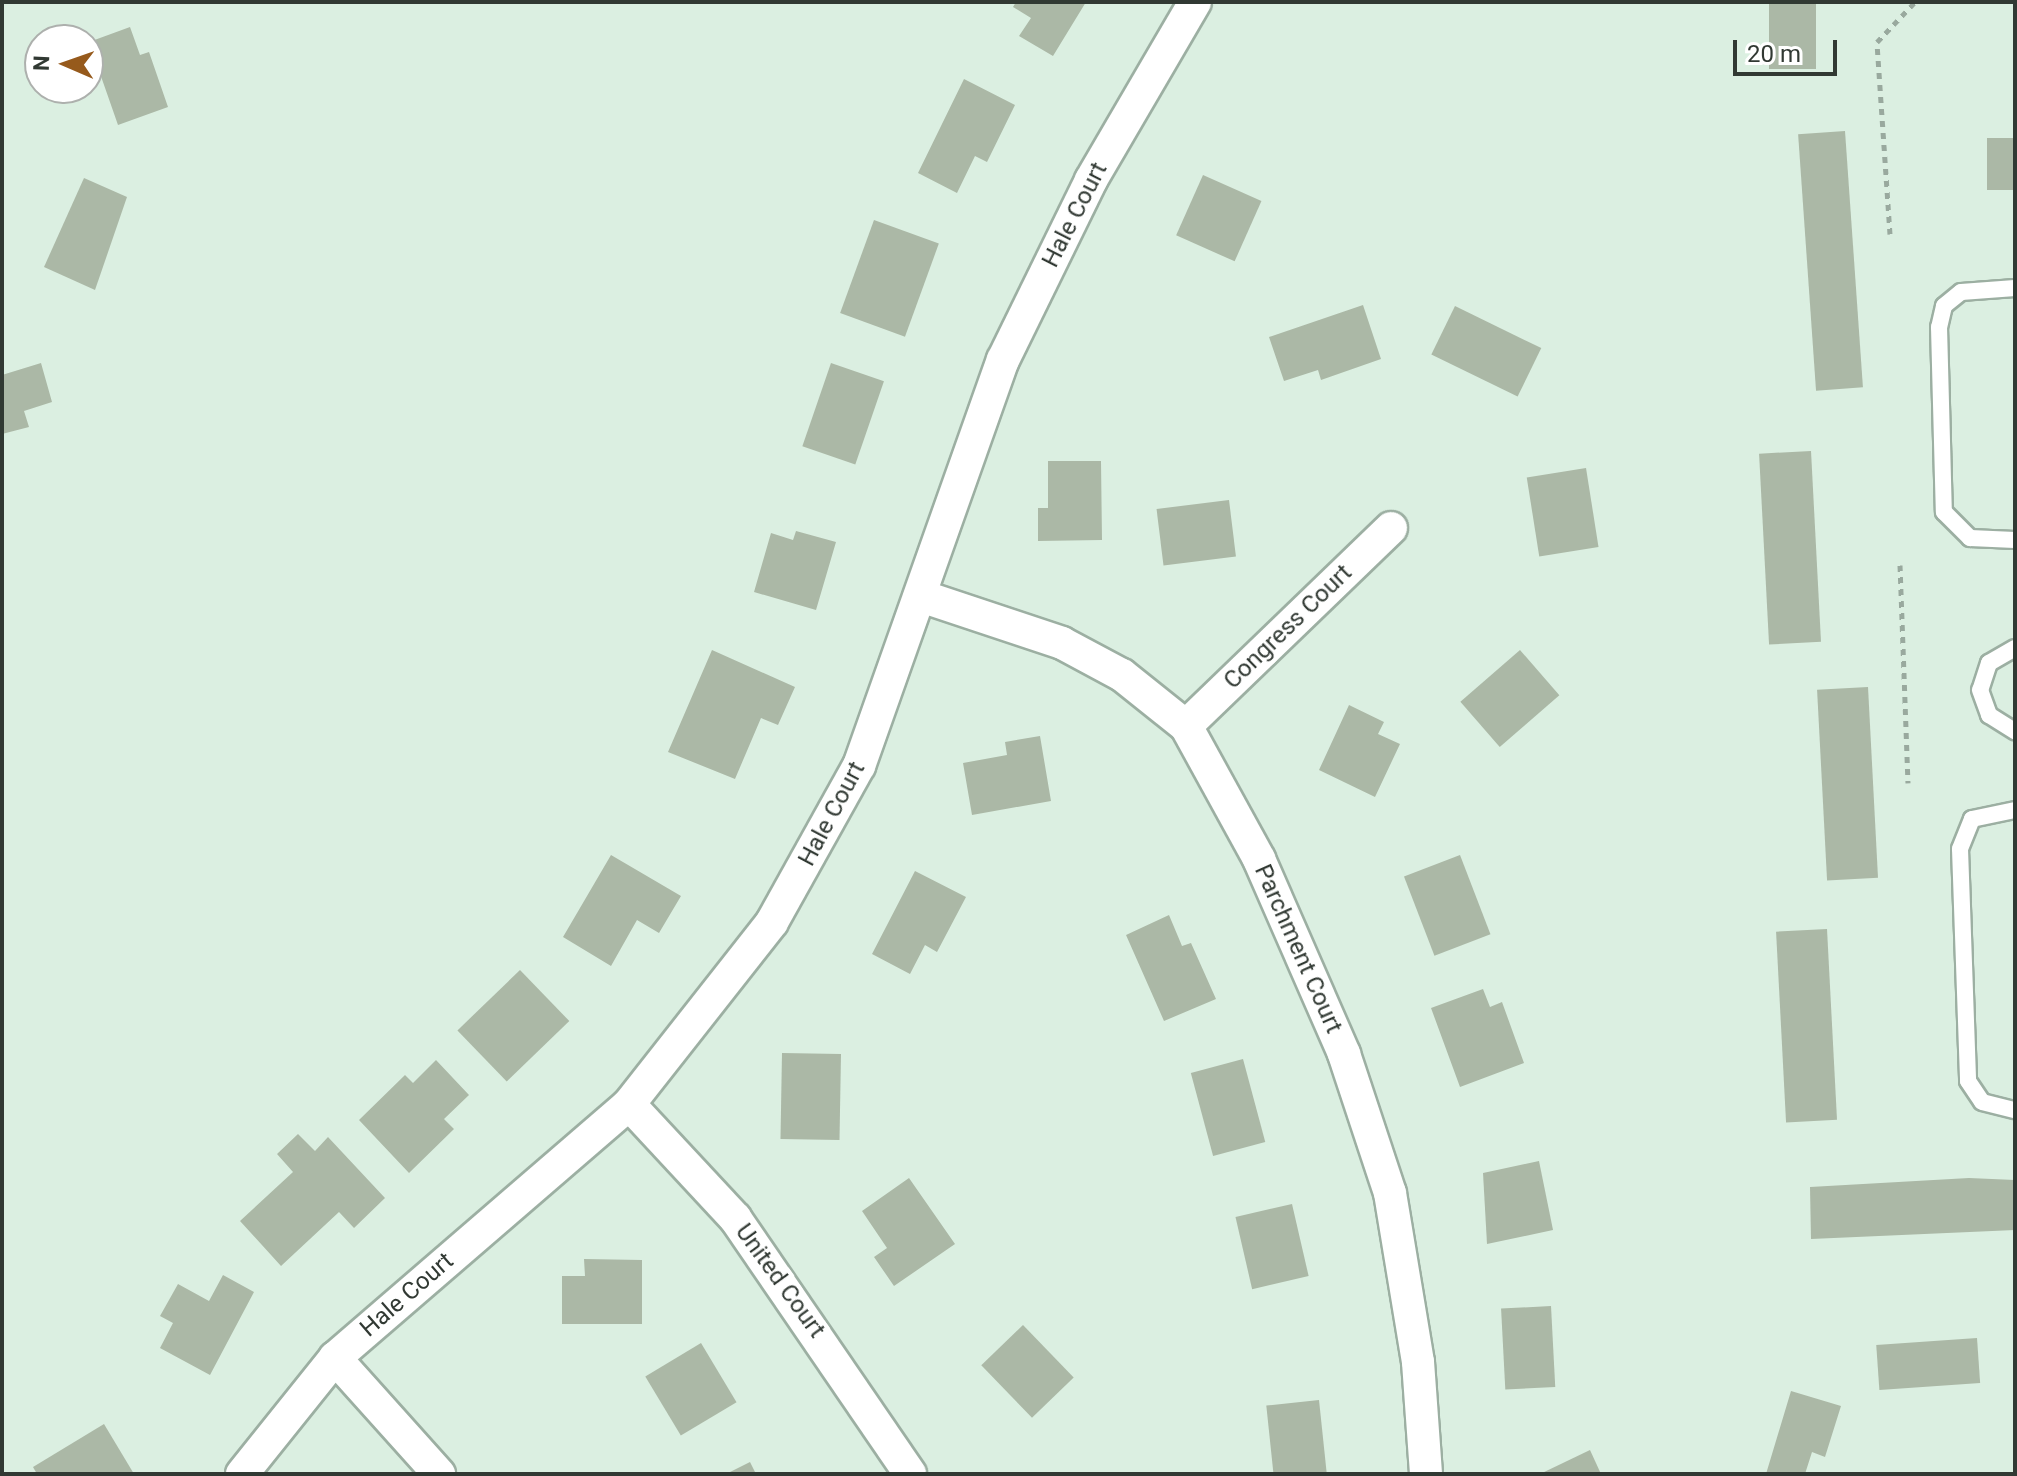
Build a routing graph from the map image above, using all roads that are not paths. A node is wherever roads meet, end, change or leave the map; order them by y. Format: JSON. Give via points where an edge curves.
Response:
{"nodes":[{"id":1,"x":1195,"y":2,"type":"edge"},
{"id":2,"x":2015,"y":288,"type":"edge"},
{"id":3,"x":1391,"y":528,"type":"dead end"},
{"id":4,"x":2015,"y":540,"type":"edge"},
{"id":5,"x":924,"y":597,"type":"junction"},
{"id":6,"x":2015,"y":648,"type":"edge"},
{"id":7,"x":1186,"y":726,"type":"junction"},
{"id":8,"x":2015,"y":731,"type":"edge"},
{"id":9,"x":2015,"y":810,"type":"edge"},
{"id":10,"x":629,"y":1104,"type":"junction"},
{"id":11,"x":2015,"y":1110,"type":"edge"},
{"id":12,"x":335,"y":1358,"type":"junction"},
{"id":13,"x":242,"y":1474,"type":"edge"},
{"id":14,"x":439,"y":1474,"type":"edge"},
{"id":15,"x":910,"y":1474,"type":"edge"},
{"id":16,"x":1426,"y":1474,"type":"edge"}],
"edges":[{"from":1,"to":5,"type":"street","name":"Hale Court","via":[[1091,180],[1003,360]]},
{"from":2,"to":4,"type":"lane","via":[[1961,292],[1944,306],[1939,327],[1944,512],[1970,538]]},
{"from":3,"to":7,"type":"street","name":"Congress Court"},
{"from":5,"to":7,"type":"street","name":"Parchment Court","via":[[1062,643],[1122,675]]},
{"from":5,"to":10,"type":"street","name":"Hale Court","via":[[830,826],[772,922]]},
{"from":6,"to":8,"type":"lane","via":[[1989,663],[1980,690],[1989,715]]},
{"from":7,"to":16,"type":"street","name":"Parchment Court","via":[[1265,873],[1344,1054],[1390,1193],[1418,1362]]},
{"from":9,"to":11,"type":"lane","via":[[1972,819],[1960,849],[1968,1081],[1982,1102]]},
{"from":10,"to":12,"type":"street","name":"Hale Court"},
{"from":10,"to":15,"type":"street","name":"United Court","via":[[735,1218]]},
{"from":12,"to":13,"type":"street","name":"Hale Court"},
{"from":12,"to":14,"type":"street"}]}
